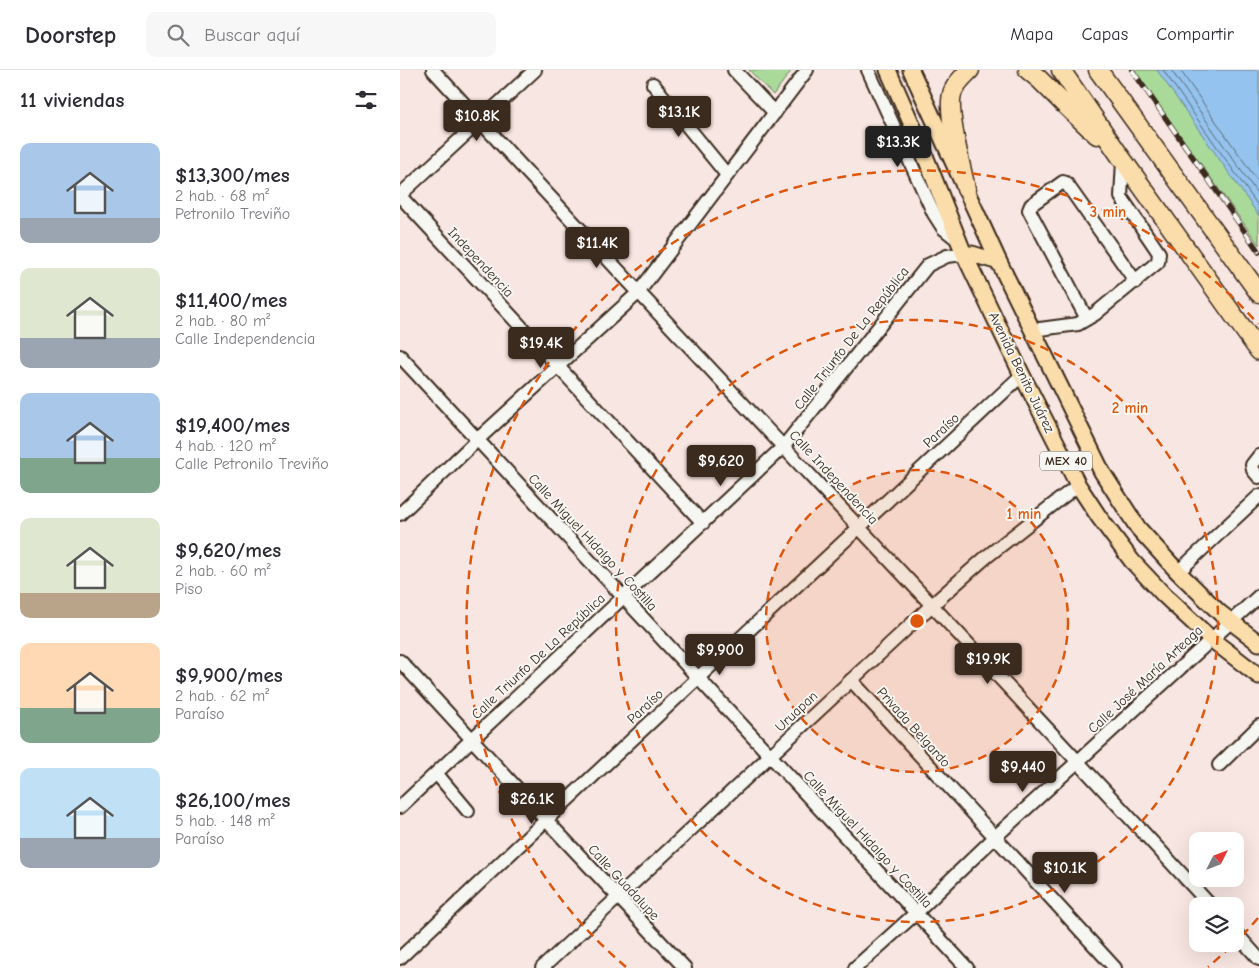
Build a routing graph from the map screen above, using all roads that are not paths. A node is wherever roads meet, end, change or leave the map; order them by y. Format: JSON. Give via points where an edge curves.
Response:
{"nodes":[{"id":1,"x":433,"y":70,"type":"edge"},
{"id":2,"x":535,"y":70,"type":"edge"},
{"id":3,"x":734,"y":70,"type":"edge"},
{"id":4,"x":807,"y":70,"type":"edge"},
{"id":5,"x":868,"y":70,"type":"edge"},
{"id":6,"x":888,"y":70,"type":"edge"},
{"id":7,"x":911,"y":70,"type":"edge"},
{"id":8,"x":970,"y":70,"type":"edge"},
{"id":9,"x":1028,"y":70,"type":"edge"},
{"id":10,"x":1061,"y":70,"type":"edge"},
{"id":11,"x":1098,"y":70,"type":"edge"},
{"id":12,"x":653,"y":84,"type":"dead end"},
{"id":13,"x":775,"y":113,"type":"junction"},
{"id":14,"x":479,"y":121,"type":"junction"},
{"id":15,"x":1121,"y":158,"type":"junction"},
{"id":16,"x":727,"y":175,"type":"junction"},
{"id":17,"x":966,"y":189,"type":"junction"},
{"id":18,"x":400,"y":196,"type":"edge"},
{"id":19,"x":958,"y":240,"type":"junction"},
{"id":20,"x":964,"y":254,"type":"junction"},
{"id":21,"x":999,"y":262,"type":"junction"},
{"id":22,"x":1136,"y":282,"type":"junction"},
{"id":23,"x":638,"y":293,"type":"junction"},
{"id":24,"x":1259,"y":293,"type":"edge"},
{"id":25,"x":1087,"y":319,"type":"junction"},
{"id":26,"x":1032,"y":330,"type":"junction"},
{"id":27,"x":1259,"y":351,"type":"edge"},
{"id":28,"x":400,"y":356,"type":"edge"},
{"id":29,"x":557,"y":367,"type":"junction"},
{"id":30,"x":1022,"y":375,"type":"junction"},
{"id":31,"x":478,"y":440,"type":"junction"},
{"id":32,"x":784,"y":446,"type":"junction"},
{"id":33,"x":1259,"y":456,"type":"edge"},
{"id":34,"x":1259,"y":477,"type":"edge"},
{"id":35,"x":1078,"y":485,"type":"junction"},
{"id":36,"x":1259,"y":496,"type":"edge"},
{"id":37,"x":400,"y":514,"type":"edge"},
{"id":38,"x":703,"y":523,"type":"junction"},
{"id":39,"x":860,"y":527,"type":"junction"},
{"id":40,"x":1178,"y":572,"type":"junction"},
{"id":41,"x":1259,"y":596,"type":"edge"},
{"id":42,"x":623,"y":597,"type":"junction"},
{"id":43,"x":932,"y":605,"type":"junction"},
{"id":44,"x":1230,"y":621,"type":"junction"},
{"id":45,"x":1211,"y":639,"type":"junction"},
{"id":46,"x":1259,"y":643,"type":"edge"},
{"id":47,"x":400,"y":661,"type":"edge"},
{"id":48,"x":1259,"y":676,"type":"edge"},
{"id":49,"x":698,"y":678,"type":"junction"},
{"id":50,"x":851,"y":680,"type":"junction"},
{"id":51,"x":1259,"y":726,"type":"edge"},
{"id":52,"x":472,"y":739,"type":"junction"},
{"id":53,"x":770,"y":756,"type":"junction"},
{"id":54,"x":1079,"y":761,"type":"junction"},
{"id":55,"x":1220,"y":765,"type":"dead end"},
{"id":56,"x":436,"y":773,"type":"junction"},
{"id":57,"x":400,"y":807,"type":"edge"},
{"id":58,"x":468,"y":811,"type":"dead end"},
{"id":59,"x":546,"y":820,"type":"junction"},
{"id":60,"x":994,"y":838,"type":"junction"},
{"id":61,"x":617,"y":896,"type":"junction"},
{"id":62,"x":1203,"y":897,"type":"edge"},
{"id":63,"x":916,"y":913,"type":"junction"},
{"id":64,"x":1244,"y":942,"type":"edge"},
{"id":65,"x":400,"y":958,"type":"edge"},
{"id":66,"x":1259,"y":959,"type":"edge"},
{"id":67,"x":542,"y":968,"type":"edge"},
{"id":68,"x":685,"y":968,"type":"edge"},
{"id":69,"x":855,"y":968,"type":"edge"},
{"id":70,"x":967,"y":968,"type":"edge"},
{"id":71,"x":1115,"y":968,"type":"edge"}],
"edges":[{"from":1,"to":14,"type":"street","name":"Calle Independencia"},
{"from":2,"to":14,"type":"street"},
{"from":3,"to":13,"type":"street"},
{"from":4,"to":13,"type":"street"},
{"from":5,"to":19,"type":"street","via":[[934,214],[943,228]]},
{"from":6,"to":19,"type":"main road","name":"Avenida Benito Juárez","number":"MEX 40"},
{"from":7,"to":17,"type":"main road","name":"Avenida Benito Juárez","number":"MEX 40"},
{"from":8,"to":17,"type":"highway","via":[[952,92],[951,104]]},
{"from":9,"to":15,"type":"highway"},
{"from":10,"to":15,"type":"highway"},
{"from":11,"to":24,"type":"highway"},
{"from":12,"to":16,"type":"street"},
{"from":13,"to":16,"type":"street"},
{"from":14,"to":18,"type":"street"},
{"from":14,"to":23,"type":"street","name":"Calle Independencia"},
{"from":15,"to":22,"type":"street","via":[[1121,197],[1159,253],[1158,262]]},
{"from":15,"to":27,"type":"highway"},
{"from":16,"to":23,"type":"street"},
{"from":17,"to":21,"type":"main road","name":"Avenida Benito Juárez","number":"MEX 40"},
{"from":18,"to":29,"type":"street","name":"Independencia"},
{"from":19,"to":20,"type":"main road","name":"Avenida Benito Juárez","number":"MEX 40"},
{"from":20,"to":21,"type":"main road"},
{"from":20,"to":30,"type":"main road","name":"Avenida Benito Juárez","number":"MEX 40"},
{"from":20,"to":32,"type":"street","name":"Calle Triunfo De La República","via":[[947,256],[928,265]]},
{"from":21,"to":26,"type":"main road","name":"Avenida Benito Juárez","number":"MEX 40"},
{"from":22,"to":25,"type":"street"},
{"from":22,"to":25,"type":"street","via":[[1066,183],[1062,182],[1031,205],[1029,210]]},
{"from":23,"to":29,"type":"street"},
{"from":23,"to":32,"type":"street","name":"Calle Independencia"},
{"from":25,"to":26,"type":"street","via":[[1078,324]]},
{"from":26,"to":40,"type":"main road","name":"Avenida Benito Juárez","number":"MEX 40","via":[[1102,472],[1138,528]]},
{"from":28,"to":31,"type":"street","name":"Calle Miguel Hidalgo y Costilla"},
{"from":29,"to":31,"type":"street"},
{"from":29,"to":38,"type":"street","name":"Independencia"},
{"from":30,"to":35,"type":"main road","name":"Avenida Benito Juárez","number":"MEX 40"},
{"from":30,"to":39,"type":"street","name":"Paraíso"},
{"from":31,"to":37,"type":"street"},
{"from":31,"to":42,"type":"street","name":"Calle Miguel Hidalgo y Costilla"},
{"from":32,"to":38,"type":"street","name":"Calle Triunfo De La República"},
{"from":32,"to":39,"type":"street","name":"Calle Independencia"},
{"from":33,"to":34,"type":"street","via":[[1252,465]]},
{"from":35,"to":43,"type":"street","name":"Uruapan","via":[[985,558]]},
{"from":35,"to":45,"type":"main road","name":"Avenida Benito Juárez","number":"MEX 40","via":[[1132,561]]},
{"from":36,"to":40,"type":"street"},
{"from":38,"to":42,"type":"street","name":"Calle Triunfo De La República"},
{"from":39,"to":43,"type":"street","name":"Calle Independencia"},
{"from":39,"to":49,"type":"street","name":"Paraíso"},
{"from":40,"to":44,"type":"main road","name":"Avenida Benito Juárez","number":"MEX 40"},
{"from":41,"to":44,"type":"street","name":"Calle José María Arteaga"},
{"from":42,"to":49,"type":"street","name":"Calle Miguel Hidalgo y Costilla"},
{"from":42,"to":52,"type":"street","name":"Calle Triunfo De La República"},
{"from":43,"to":50,"type":"street","name":"Uruapan"},
{"from":43,"to":54,"type":"street","name":"Calle Independencia"},
{"from":44,"to":45,"type":"street","name":"Calle José María Arteaga"},
{"from":44,"to":46,"type":"main road","name":"Avenida Benito Juárez","number":"MEX 40"},
{"from":45,"to":48,"type":"main road","name":"Avenida Benito Juárez","number":"MEX 40"},
{"from":45,"to":54,"type":"street","name":"Calle José María Arteaga"},
{"from":47,"to":52,"type":"street","name":"Calle Guadalupe"},
{"from":49,"to":53,"type":"street","name":"Calle Miguel Hidalgo y Costilla"},
{"from":49,"to":59,"type":"street","name":"Paraíso"},
{"from":50,"to":53,"type":"street","name":"Uruapan"},
{"from":50,"to":60,"type":"street","name":"Privada Belgardo"},
{"from":51,"to":55,"type":"street"},
{"from":52,"to":56,"type":"street","name":"Calle Triunfo De La República"},
{"from":52,"to":59,"type":"street","name":"Calle Guadalupe"},
{"from":53,"to":61,"type":"street","name":"Uruapan"},
{"from":53,"to":63,"type":"street","name":"Calle Miguel Hidalgo y Costilla"},
{"from":54,"to":60,"type":"street","name":"Calle José María Arteaga"},
{"from":54,"to":62,"type":"street","name":"Calle Independencia"},
{"from":56,"to":57,"type":"street","name":"Calle Triunfo De La República"},
{"from":56,"to":58,"type":"street"},
{"from":59,"to":61,"type":"street","name":"Calle Guadalupe"},
{"from":59,"to":65,"type":"street","name":"Paraíso"},
{"from":60,"to":63,"type":"street","name":"Calle José María Arteaga"},
{"from":60,"to":71,"type":"street","name":"Privada Belgardo"},
{"from":61,"to":67,"type":"street","name":"Uruapan"},
{"from":61,"to":68,"type":"street","name":"Calle Guadalupe"},
{"from":63,"to":69,"type":"street","name":"Calle José María Arteaga"},
{"from":63,"to":70,"type":"street","name":"Calle Miguel Hidalgo y Costilla"},
{"from":64,"to":66,"type":"street"}]}
